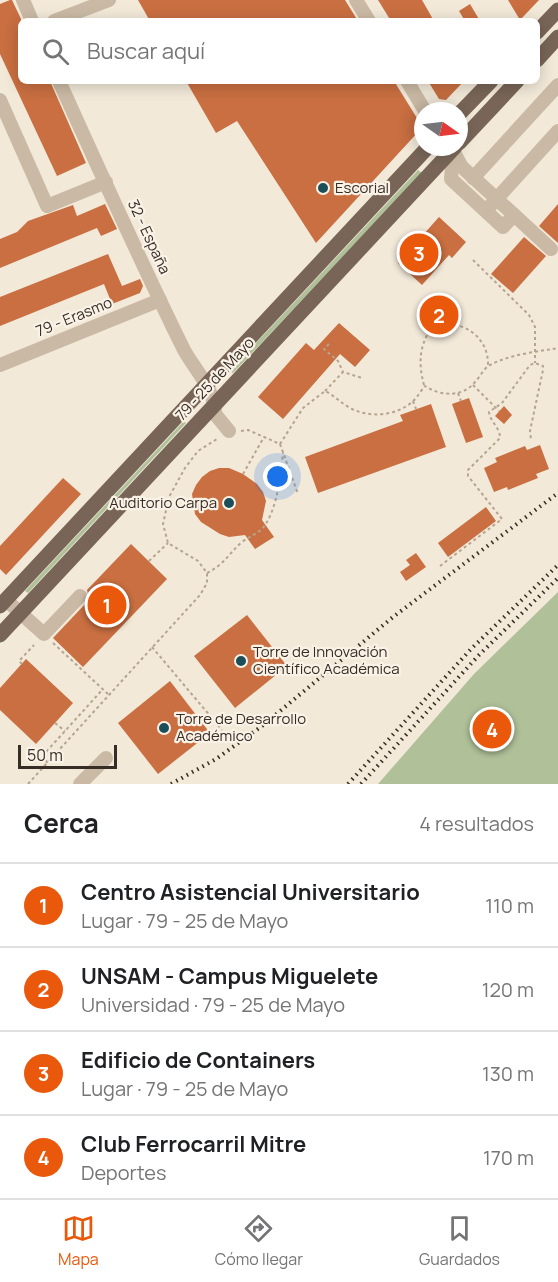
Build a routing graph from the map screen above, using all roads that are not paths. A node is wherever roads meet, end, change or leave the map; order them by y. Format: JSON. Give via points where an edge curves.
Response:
{"nodes":[{"id":1,"x":23,"y":0,"type":"edge"},
{"id":2,"x":110,"y":0,"type":"edge"},
{"id":3,"x":356,"y":0,"type":"edge"},
{"id":4,"x":558,"y":10,"type":"edge"},
{"id":5,"x":31,"y":18,"type":"edge"},
{"id":6,"x":62,"y":18,"type":"edge"},
{"id":7,"x":367,"y":18,"type":"edge"},
{"id":8,"x":540,"y":29,"type":"edge"},
{"id":9,"x":558,"y":38,"type":"edge"},
{"id":10,"x":540,"y":57,"type":"edge"},
{"id":11,"x":60,"y":84,"type":"edge"},
{"id":12,"x":408,"y":84,"type":"edge"},
{"id":13,"x":488,"y":84,"type":"edge"},
{"id":14,"x":514,"y":84,"type":"edge"},
{"id":15,"x":558,"y":85,"type":"edge"},
{"id":16,"x":0,"y":100,"type":"edge"},
{"id":17,"x":419,"y":102,"type":"edge"},
{"id":18,"x":468,"y":105,"type":"edge"},
{"id":19,"x":558,"y":131,"type":"edge"},
{"id":20,"x":468,"y":133,"type":"edge"},
{"id":21,"x":420,"y":156,"type":"edge"},
{"id":22,"x":447,"y":156,"type":"edge"},
{"id":23,"x":454,"y":156,"type":"edge"},
{"id":24,"x":458,"y":156,"type":"edge"},
{"id":25,"x":473,"y":178,"type":"junction"},
{"id":26,"x":106,"y":183,"type":"junction"},
{"id":27,"x":496,"y":199,"type":"junction"},
{"id":28,"x":486,"y":211,"type":"junction"},
{"id":29,"x":513,"y":215,"type":"junction"},
{"id":30,"x":551,"y":249,"type":"dead end"},
{"id":31,"x":160,"y":300,"type":"junction"},
{"id":32,"x":0,"y":364,"type":"edge"},
{"id":33,"x":206,"y":385,"type":"junction"},
{"id":34,"x":215,"y":404,"type":"junction"},
{"id":35,"x":228,"y":431,"type":"road end"},
{"id":36,"x":80,"y":596,"type":"dead end"},
{"id":37,"x":3,"y":603,"type":"edge"},
{"id":38,"x":20,"y":613,"type":"junction"},
{"id":39,"x":0,"y":635,"type":"edge"},
{"id":40,"x":106,"y":758,"type":"dead end"},
{"id":41,"x":80,"y":784,"type":"edge"}],
"edges":[{"from":1,"to":5,"type":"street"},
{"from":2,"to":6,"type":"street"},
{"from":3,"to":7,"type":"street"},
{"from":4,"to":8,"type":"main road"},
{"from":9,"to":10,"type":"main road"},
{"from":11,"to":26,"type":"street","name":"32 - España"},
{"from":12,"to":17,"type":"street"},
{"from":13,"to":18,"type":"main road"},
{"from":14,"to":20,"type":"main road","name":"79 - 25 de Mayo"},
{"from":15,"to":25,"type":"street"},
{"from":16,"to":26,"type":"street","via":[[47,206]]},
{"from":19,"to":27,"type":"street"},
{"from":21,"to":33,"type":"main road","name":"79 - 25 de Mayo"},
{"from":22,"to":34,"type":"main road","name":"79 - 25 de Mayo"},
{"from":23,"to":28,"type":"street","via":[[451,179]]},
{"from":24,"to":25,"type":"street"},
{"from":25,"to":27,"type":"street"},
{"from":26,"to":31,"type":"street","name":"32 - España"},
{"from":27,"to":28,"type":"street"},
{"from":27,"to":29,"type":"street"},
{"from":28,"to":29,"type":"street","via":[[503,227]]},
{"from":29,"to":30,"type":"street"},
{"from":31,"to":32,"type":"street","name":"79 - Erasmo"},
{"from":31,"to":33,"type":"street","name":"32 - España"},
{"from":33,"to":34,"type":"street","name":"32 - España"},
{"from":33,"to":37,"type":"main road","name":"79 - 25 de Mayo"},
{"from":34,"to":35,"type":"street","name":"32 - España","via":[[215,414]]},
{"from":34,"to":38,"type":"main road","name":"79 - 25 de Mayo"},
{"from":36,"to":38,"type":"street","via":[[44,634]]},
{"from":37,"to":38,"type":"street"},
{"from":38,"to":39,"type":"main road","name":"79 - 25 de Mayo"},
{"from":40,"to":41,"type":"street"}]}
